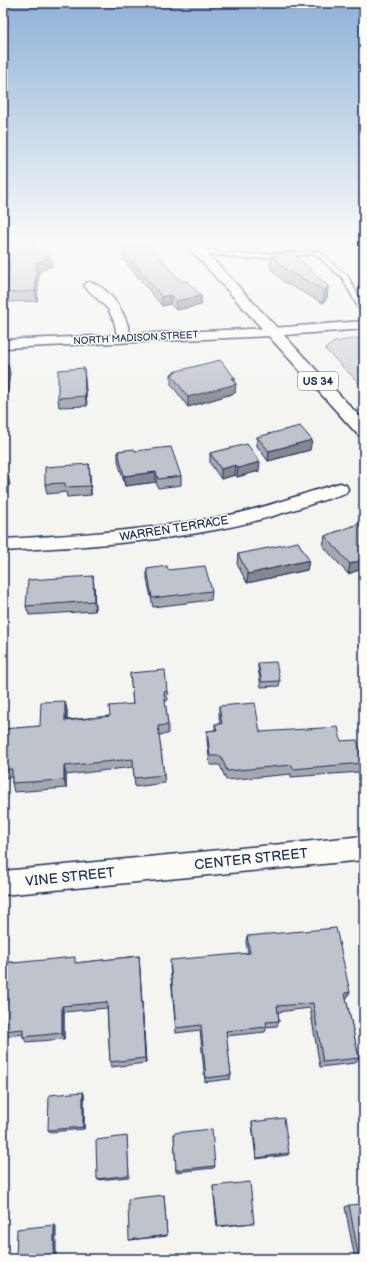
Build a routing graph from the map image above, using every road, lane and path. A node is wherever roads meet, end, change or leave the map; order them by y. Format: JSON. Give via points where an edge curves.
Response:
{"nodes":[{"id":1,"x":107,"y":299,"type":"edge"},
{"id":2,"x":243,"y":299,"type":"edge"},
{"id":3,"x":357,"y":299,"type":"edge"},
{"id":4,"x":364,"y":313,"type":"edge"},
{"id":5,"x":364,"y":326,"type":"edge"},
{"id":6,"x":272,"y":332,"type":"junction"},
{"id":7,"x":124,"y":338,"type":"junction"},
{"id":8,"x":3,"y":344,"type":"edge"},
{"id":9,"x":364,"y":431,"type":"edge"},
{"id":10,"x":340,"y":489,"type":"dead end"},
{"id":11,"x":3,"y":545,"type":"edge"},
{"id":12,"x":364,"y":848,"type":"edge"},
{"id":13,"x":138,"y":870,"type":"joint"},
{"id":14,"x":3,"y":883,"type":"edge"}],
"edges":[{"from":1,"to":7,"type":"street","via":[[118,314]]},
{"from":2,"to":6,"type":"main road","number":"US 34"},
{"from":3,"to":4,"type":"lane"},
{"from":5,"to":6,"type":"street","name":"NORTH MADISON STREET"},
{"from":6,"to":7,"type":"street","name":"NORTH MADISON STREET"},
{"from":6,"to":9,"type":"main road","number":"US 34"},
{"from":7,"to":8,"type":"street","name":"NORTH MADISON STREET"},
{"from":10,"to":11,"type":"street","name":"WARREN TERRACE","via":[[261,514],[221,523],[107,539]]},
{"from":12,"to":13,"type":"street","name":"CENTER STREET"},
{"from":13,"to":14,"type":"street","name":"VINE STREET"}]}
